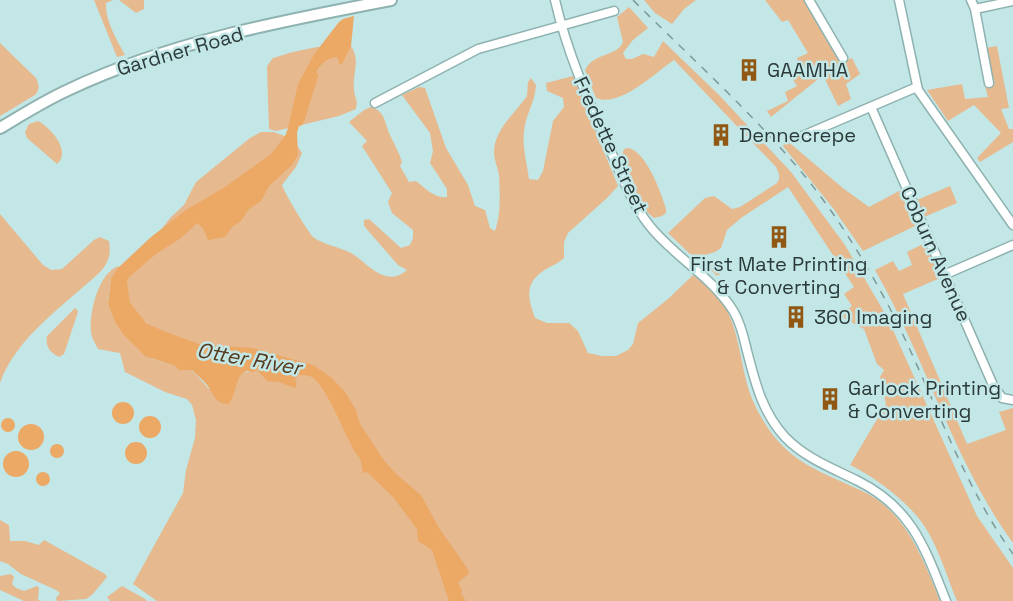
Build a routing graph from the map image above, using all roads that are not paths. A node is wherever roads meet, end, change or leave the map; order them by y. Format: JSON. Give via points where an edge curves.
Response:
{"nodes":[{"id":1,"x":390,"y":0,"type":"edge"},
{"id":2,"x":555,"y":0,"type":"edge"},
{"id":3,"x":809,"y":0,"type":"edge"},
{"id":4,"x":899,"y":0,"type":"edge"},
{"id":5,"x":1013,"y":1,"type":"edge"},
{"id":6,"x":973,"y":4,"type":"edge"},
{"id":7,"x":614,"y":11,"type":"dead end"},
{"id":8,"x":562,"y":25,"type":"junction"},
{"id":9,"x":843,"y":58,"type":"dead end"},
{"id":10,"x":989,"y":83,"type":"dead end"},
{"id":11,"x":917,"y":87,"type":"junction"},
{"id":12,"x":375,"y":103,"type":"dead end"},
{"id":13,"x":871,"y":107,"type":"junction"},
{"id":14,"x":0,"y":128,"type":"edge"},
{"id":15,"x":800,"y":137,"type":"dead end"},
{"id":16,"x":1013,"y":225,"type":"edge"},
{"id":17,"x":1013,"y":245,"type":"edge"},
{"id":18,"x":946,"y":274,"type":"junction"},
{"id":19,"x":1008,"y":400,"type":"edge"},
{"id":20,"x":946,"y":601,"type":"edge"}],
"edges":[{"from":1,"to":14,"type":"main road","name":"Gardner Road","via":[[149,57],[66,91]]},
{"from":2,"to":8,"type":"street","name":"Fredette Street"},
{"from":3,"to":9,"type":"street"},
{"from":4,"to":11,"type":"street"},
{"from":5,"to":6,"type":"street"},
{"from":6,"to":10,"type":"street"},
{"from":7,"to":8,"type":"street"},
{"from":8,"to":12,"type":"street","via":[[474,51]]},
{"from":8,"to":20,"type":"street","name":"Fredette Street","via":[[580,80],[635,204],[653,230],[712,283],[734,313],[770,418],[801,452],[874,490],[899,510],[920,538]]},
{"from":11,"to":13,"type":"street"},
{"from":11,"to":16,"type":"street"},
{"from":13,"to":15,"type":"street"},
{"from":13,"to":18,"type":"street","name":"Coburn Avenue"},
{"from":17,"to":18,"type":"street"},
{"from":18,"to":19,"type":"street","name":"Coburn Avenue","via":[[993,385]]}]}
